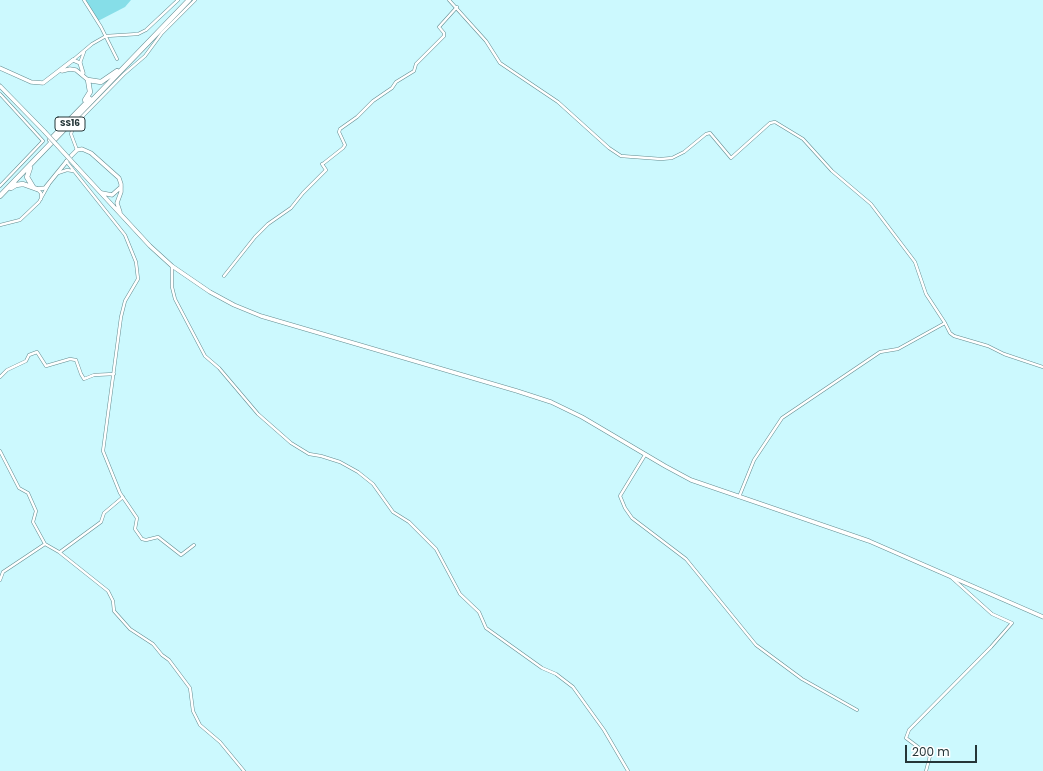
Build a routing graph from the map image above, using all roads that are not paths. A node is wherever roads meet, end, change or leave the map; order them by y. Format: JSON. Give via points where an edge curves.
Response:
{"nodes":[{"id":1,"x":84,"y":0,"type":"edge"},
{"id":2,"x":178,"y":0,"type":"edge"},
{"id":3,"x":185,"y":0,"type":"edge"},
{"id":4,"x":189,"y":0,"type":"edge"},
{"id":5,"x":194,"y":0,"type":"edge"},
{"id":6,"x":449,"y":0,"type":"edge"},
{"id":7,"x":457,"y":7,"type":"junction"},
{"id":8,"x":106,"y":36,"type":"junction"},
{"id":9,"x":86,"y":49,"type":"junction"},
{"id":10,"x":139,"y":50,"type":"junction"},
{"id":11,"x":117,"y":59,"type":"dead end"},
{"id":12,"x":73,"y":60,"type":"junction"},
{"id":13,"x":80,"y":63,"type":"junction"},
{"id":14,"x":0,"y":68,"type":"edge"},
{"id":15,"x":76,"y":70,"type":"junction"},
{"id":16,"x":117,"y":71,"type":"junction"},
{"id":17,"x":59,"y":72,"type":"junction"},
{"id":18,"x":83,"y":74,"type":"junction"},
{"id":19,"x":88,"y":80,"type":"junction"},
{"id":20,"x":0,"y":86,"type":"edge"},
{"id":21,"x":0,"y":94,"type":"edge"},
{"id":22,"x":65,"y":125,"type":"junction"},
{"id":23,"x":74,"y":140,"type":"junction"},
{"id":24,"x":48,"y":147,"type":"junction"},
{"id":25,"x":82,"y":149,"type":"junction"},
{"id":26,"x":77,"y":150,"type":"junction"},
{"id":27,"x":66,"y":161,"type":"junction"},
{"id":28,"x":72,"y":171,"type":"junction"},
{"id":29,"x":57,"y":173,"type":"junction"},
{"id":30,"x":49,"y":184,"type":"junction"},
{"id":31,"x":0,"y":186,"type":"edge"},
{"id":32,"x":121,"y":187,"type":"junction"},
{"id":33,"x":35,"y":188,"type":"junction"},
{"id":34,"x":0,"y":192,"type":"edge"},
{"id":35,"x":101,"y":193,"type":"junction"},
{"id":36,"x":112,"y":195,"type":"junction"},
{"id":37,"x":0,"y":196,"type":"edge"},
{"id":38,"x":118,"y":198,"type":"junction"},
{"id":39,"x":41,"y":199,"type":"junction"},
{"id":40,"x":0,"y":200,"type":"edge"},
{"id":41,"x":109,"y":202,"type":"junction"},
{"id":42,"x":122,"y":216,"type":"junction"},
{"id":43,"x":0,"y":225,"type":"edge"},
{"id":44,"x":172,"y":266,"type":"junction"},
{"id":45,"x":224,"y":276,"type":"dead end"},
{"id":46,"x":945,"y":323,"type":"junction"},
{"id":47,"x":1043,"y":367,"type":"edge"},
{"id":48,"x":114,"y":374,"type":"junction"},
{"id":49,"x":0,"y":377,"type":"edge"},
{"id":50,"x":0,"y":451,"type":"edge"},
{"id":51,"x":645,"y":455,"type":"junction"},
{"id":52,"x":123,"y":497,"type":"junction"},
{"id":53,"x":738,"y":497,"type":"junction"},
{"id":54,"x":45,"y":544,"type":"junction"},
{"id":55,"x":194,"y":545,"type":"dead end"},
{"id":56,"x":59,"y":552,"type":"junction"},
{"id":57,"x":952,"y":578,"type":"junction"},
{"id":58,"x":0,"y":580,"type":"edge"},
{"id":59,"x":1043,"y":617,"type":"edge"},
{"id":60,"x":857,"y":710,"type":"dead end"},
{"id":61,"x":244,"y":771,"type":"edge"},
{"id":62,"x":628,"y":771,"type":"edge"},
{"id":63,"x":926,"y":771,"type":"edge"}],
"edges":[{"from":1,"to":8,"type":"street"},
{"from":2,"to":8,"type":"street","via":[[155,24],[142,32]]},
{"from":3,"to":10,"type":"highway","number":"SS16"},
{"from":4,"to":10,"type":"highway","number":"SS16"},
{"from":5,"to":23,"type":"street","via":[[162,32],[145,56],[74,125],[71,134]]},
{"from":6,"to":7,"type":"street"},
{"from":7,"to":45,"type":"street","via":[[439,27],[444,36],[416,64],[414,71],[396,82],[392,88],[340,129],[345,145],[322,164],[326,170],[302,193],[291,208],[255,237]]},
{"from":7,"to":46,"type":"street","via":[[486,41],[500,63],[558,102],[609,148],[622,156],[672,158],[710,133],[731,158],[772,122],[803,139],[832,171],[871,204],[891,228],[915,262],[926,294]]},
{"from":8,"to":9,"type":"street"},
{"from":8,"to":11,"type":"street"},
{"from":9,"to":12,"type":"street"},
{"from":9,"to":13,"type":"street"},
{"from":10,"to":16,"type":"highway","number":"SS16"},
{"from":10,"to":24,"type":"highway","number":"SS16"},
{"from":12,"to":13,"type":"main road"},
{"from":12,"to":15,"type":"main road"},
{"from":12,"to":17,"type":"main road"},
{"from":13,"to":18,"type":"main road"},
{"from":14,"to":17,"type":"main road","via":[[37,84],[46,82]]},
{"from":15,"to":17,"type":"main road"},
{"from":15,"to":18,"type":"main road"},
{"from":16,"to":19,"type":"highway","via":[[101,82]]},
{"from":16,"to":22,"type":"highway","number":"SS16"},
{"from":18,"to":19,"type":"main road"},
{"from":19,"to":22,"type":"highway","via":[[89,95]]},
{"from":20,"to":35,"type":"main road","bridge":true},
{"from":21,"to":31,"type":"street","via":[[43,141]]},
{"from":22,"to":34,"type":"highway","number":"SS16"},
{"from":23,"to":25,"type":"street"},
{"from":23,"to":26,"type":"street"},
{"from":24,"to":33,"type":"highway","via":[[27,174],[27,180]]},
{"from":24,"to":37,"type":"highway","number":"SS16"},
{"from":25,"to":26,"type":"main road"},
{"from":25,"to":32,"type":"main road","via":[[91,153],[116,174]]},
{"from":26,"to":27,"type":"main road"},
{"from":27,"to":28,"type":"street"},
{"from":27,"to":29,"type":"main road"},
{"from":28,"to":29,"type":"street"},
{"from":28,"to":48,"type":"street","via":[[91,190],[121,230],[136,262],[138,279],[124,306]]},
{"from":29,"to":30,"type":"main road"},
{"from":30,"to":33,"type":"main road","via":[[46,188]]},
{"from":30,"to":39,"type":"street"},
{"from":32,"to":36,"type":"main road"},
{"from":32,"to":38,"type":"main road"},
{"from":33,"to":39,"type":"street","via":[[41,193]]},
{"from":33,"to":40,"type":"highway","via":[[23,184],[16,185]]},
{"from":35,"to":36,"type":"main road"},
{"from":35,"to":41,"type":"main road"},
{"from":36,"to":41,"type":"main road"},
{"from":38,"to":41,"type":"main road"},
{"from":38,"to":42,"type":"main road","via":[[118,208]]},
{"from":39,"to":43,"type":"street","via":[[17,222]]},
{"from":41,"to":42,"type":"main road"},
{"from":42,"to":44,"type":"main road"},
{"from":44,"to":51,"type":"main road","via":[[210,292],[261,316],[551,402],[582,417]]},
{"from":44,"to":62,"type":"street","via":[[175,299],[205,356],[229,379],[258,414],[290,443],[309,454],[340,462],[373,484],[393,512],[410,522],[436,549],[460,594],[479,612],[486,628],[573,687],[604,730]]},
{"from":46,"to":47,"type":"street","via":[[954,336]]},
{"from":46,"to":53,"type":"street","via":[[898,349],[880,352],[782,418],[754,460]]},
{"from":48,"to":49,"type":"street","via":[[94,375],[84,379],[76,360],[46,366],[37,352]]},
{"from":48,"to":52,"type":"street","via":[[103,451]]},
{"from":50,"to":54,"type":"street","via":[[19,488],[28,493],[36,511],[33,522]]},
{"from":51,"to":53,"type":"main road","via":[[691,480]]},
{"from":51,"to":60,"type":"street","via":[[620,496],[632,518],[686,559],[756,645],[802,679]]},
{"from":52,"to":55,"type":"street","via":[[137,518],[135,529],[144,540],[158,537],[181,555]]},
{"from":52,"to":56,"type":"street","via":[[104,513],[101,522]]},
{"from":53,"to":57,"type":"main road","via":[[869,541]]},
{"from":54,"to":56,"type":"street"},
{"from":54,"to":58,"type":"street","via":[[3,572]]},
{"from":56,"to":61,"type":"street","via":[[111,594],[114,611],[132,632],[153,644],[169,660],[190,688],[193,711],[200,725],[218,740]]},
{"from":57,"to":59,"type":"main road"},
{"from":57,"to":63,"type":"street","via":[[992,614],[1012,623],[909,730],[906,738],[930,756]]}]}
